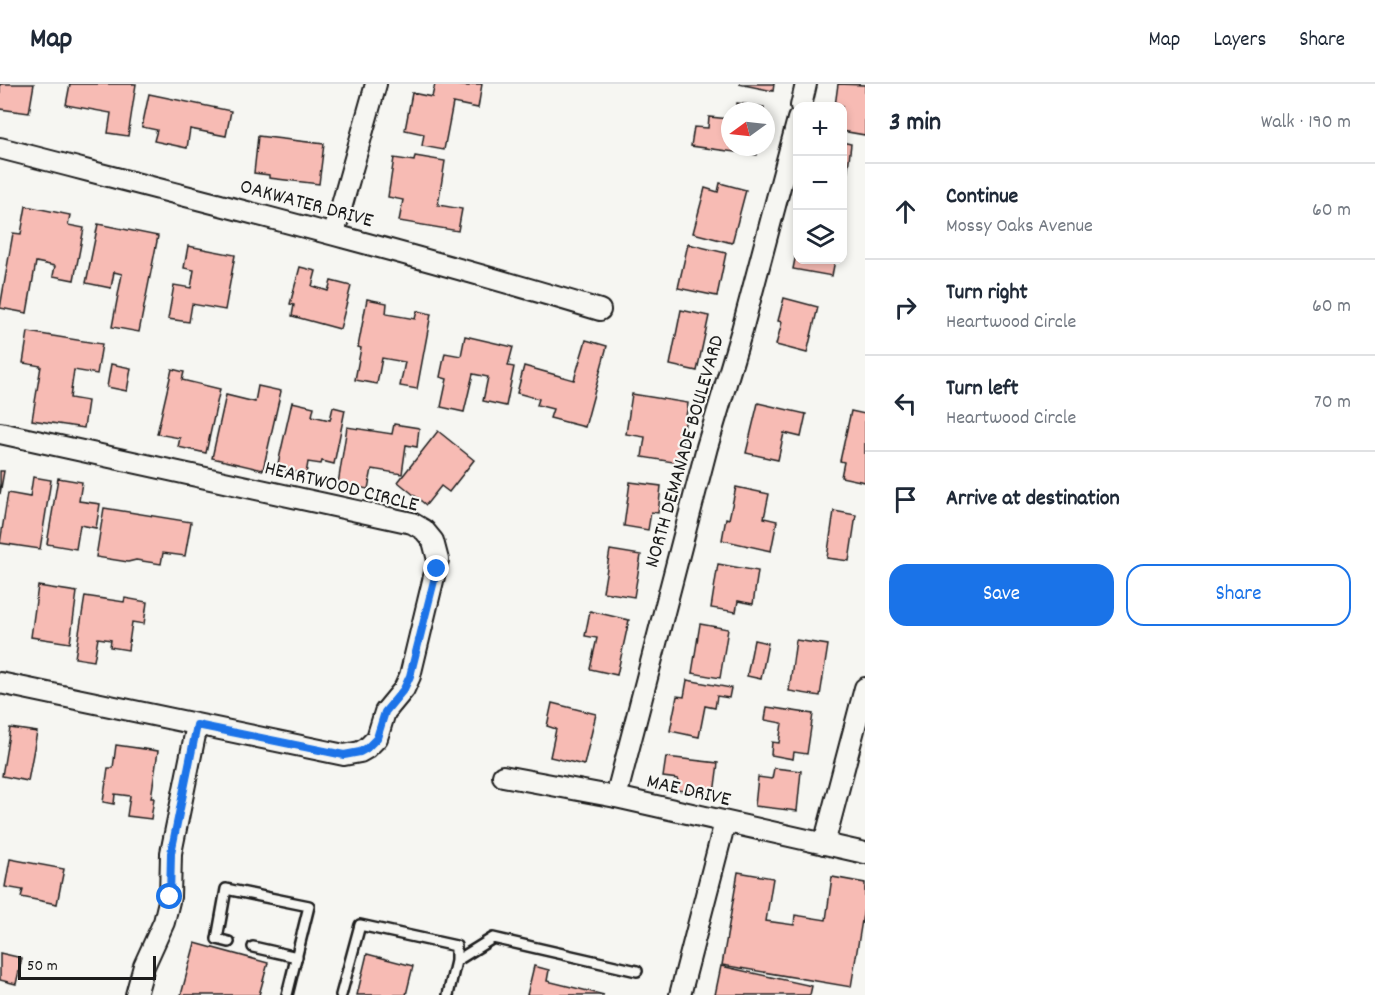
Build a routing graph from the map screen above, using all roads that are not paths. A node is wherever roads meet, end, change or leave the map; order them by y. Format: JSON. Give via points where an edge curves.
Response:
{"nodes":[{"id":1,"x":376,"y":84,"type":"edge"},
{"id":2,"x":806,"y":84,"type":"edge"},
{"id":3,"x":802,"y":102,"type":"edge"},
{"id":4,"x":793,"y":138,"type":"edge"},
{"id":5,"x":0,"y":148,"type":"edge"},
{"id":6,"x":334,"y":233,"type":"junction"},
{"id":7,"x":600,"y":310,"type":"dead end"},
{"id":8,"x":0,"y":433,"type":"edge"},
{"id":9,"x":0,"y":683,"type":"edge"},
{"id":10,"x":865,"y":688,"type":"edge"},
{"id":11,"x":197,"y":725,"type":"junction"},
{"id":12,"x":503,"y":776,"type":"dead end"},
{"id":13,"x":616,"y":797,"type":"junction"},
{"id":14,"x":725,"y":822,"type":"junction"},
{"id":15,"x":824,"y":844,"type":"junction"},
{"id":16,"x":865,"y":853,"type":"edge"},
{"id":17,"x":229,"y":942,"type":"dead end"},
{"id":18,"x":253,"y":947,"type":"dead end"},
{"id":19,"x":297,"y":957,"type":"junction"},
{"id":20,"x":456,"y":961,"type":"junction"},
{"id":21,"x":636,"y":971,"type":"dead end"},
{"id":22,"x":136,"y":995,"type":"edge"},
{"id":23,"x":287,"y":995,"type":"edge"},
{"id":24,"x":341,"y":995,"type":"edge"},
{"id":25,"x":448,"y":995,"type":"edge"},
{"id":26,"x":680,"y":995,"type":"edge"}],
"edges":[{"from":1,"to":6,"type":"street"},
{"from":2,"to":3,"type":"street"},
{"from":4,"to":13,"type":"street","name":"NORTH DEMANADE BOULEVARD"},
{"from":5,"to":6,"type":"street","name":"OAKWATER DRIVE"},
{"from":6,"to":7,"type":"street","name":"OAKWATER DRIVE"},
{"from":8,"to":11,"type":"street","name":"HEARTWOOD CIRCLE","via":[[412,523],[433,541],[437,569],[410,676],[385,712],[380,731],[367,748],[344,755]]},
{"from":9,"to":11,"type":"street","name":"HEARTWOOD CIRCLE"},
{"from":10,"to":15,"type":"street"},
{"from":11,"to":22,"type":"street","via":[[171,853],[170,897]]},
{"from":12,"to":13,"type":"street","name":"MAE DRIVE"},
{"from":13,"to":14,"type":"street","name":"MAE DRIVE"},
{"from":14,"to":15,"type":"street","name":"MAE DRIVE"},
{"from":14,"to":26,"type":"street"},
{"from":15,"to":16,"type":"street","name":"MAE DRIVE"},
{"from":17,"to":19,"type":"lane","via":[[217,939],[226,889],[309,906]]},
{"from":18,"to":19,"type":"lane"},
{"from":19,"to":23,"type":"lane"},
{"from":20,"to":21,"type":"lane","via":[[494,938]]},
{"from":20,"to":24,"type":"lane","via":[[456,946],[360,926]]},
{"from":20,"to":25,"type":"lane"}]}
